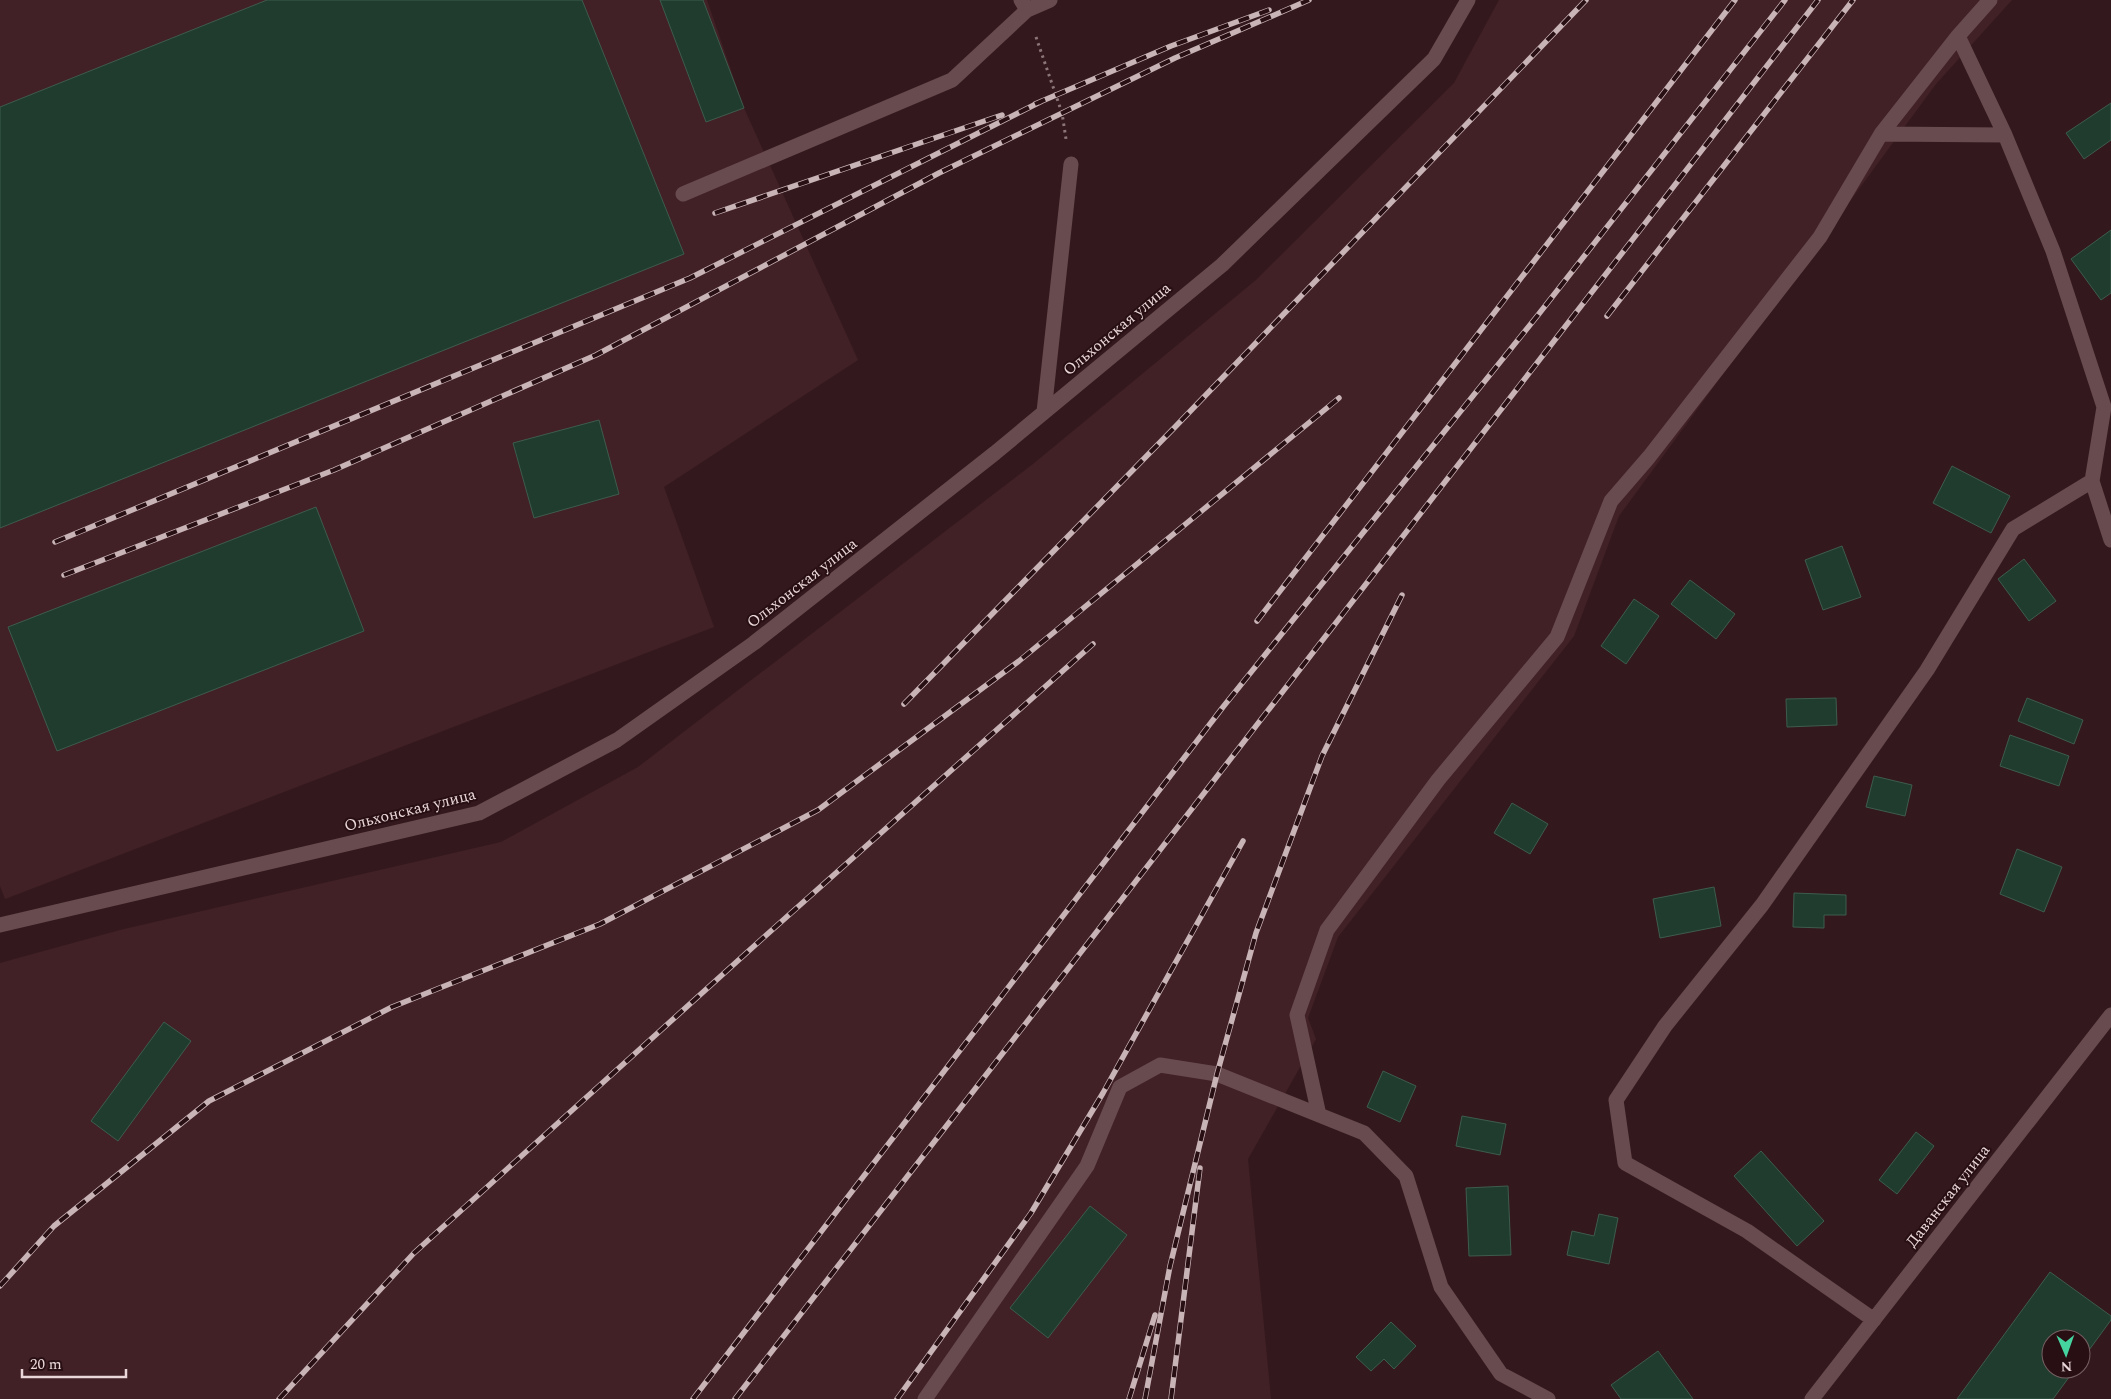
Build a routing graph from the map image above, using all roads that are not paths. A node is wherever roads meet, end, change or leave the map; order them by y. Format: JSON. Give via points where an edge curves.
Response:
{"nodes":[{"id":1,"x":1050,"y":0,"type":"edge"},
{"id":2,"x":1468,"y":0,"type":"edge"},
{"id":3,"x":1990,"y":0,"type":"edge"},
{"id":4,"x":1024,"y":5,"type":"edge"},
{"id":5,"x":1958,"y":36,"type":"junction"},
{"id":6,"x":1881,"y":134,"type":"junction"},
{"id":7,"x":2005,"y":135,"type":"junction"},
{"id":8,"x":1071,"y":164,"type":"road end"},
{"id":9,"x":683,"y":194,"type":"dead end"},
{"id":10,"x":1044,"y":412,"type":"junction"},
{"id":11,"x":2092,"y":481,"type":"junction"},
{"id":12,"x":2111,"y":540,"type":"edge"},
{"id":13,"x":0,"y":925,"type":"edge"},
{"id":14,"x":2111,"y":1014,"type":"edge"},
{"id":15,"x":1319,"y":1115,"type":"junction"},
{"id":16,"x":1874,"y":1320,"type":"junction"},
{"id":17,"x":924,"y":1399,"type":"edge"},
{"id":18,"x":1548,"y":1399,"type":"edge"},
{"id":19,"x":1812,"y":1399,"type":"edge"}],
"edges":[{"from":1,"to":4,"type":"street"},
{"from":2,"to":10,"type":"street","name":"Ольхонская улица","via":[[1434,59],[1420,73],[1222,265]]},
{"from":3,"to":5,"type":"street"},
{"from":4,"to":9,"type":"street","via":[[952,80]]},
{"from":5,"to":6,"type":"street"},
{"from":5,"to":7,"type":"street"},
{"from":6,"to":7,"type":"street"},
{"from":6,"to":15,"type":"street","via":[[1820,236],[1649,457],[1611,501],[1557,637],[1438,780],[1326,930],[1297,1015]]},
{"from":7,"to":11,"type":"street","via":[[2053,251],[2104,407]]},
{"from":8,"to":10,"type":"street"},
{"from":10,"to":13,"type":"street","name":"Ольхонская улица","via":[[754,643],[617,740],[479,813]]},
{"from":11,"to":12,"type":"street"},
{"from":11,"to":16,"type":"street","via":[[2013,529],[1927,670],[1762,905],[1665,1026],[1616,1100],[1625,1163],[1746,1231]]},
{"from":14,"to":16,"type":"street","name":"Даванская улица"},
{"from":15,"to":17,"type":"street","via":[[1217,1074],[1160,1065],[1120,1087],[1087,1166]]},
{"from":15,"to":18,"type":"street","via":[[1364,1133],[1406,1176],[1441,1287],[1501,1374]]},
{"from":16,"to":19,"type":"street","name":"Даванская улица"}]}
